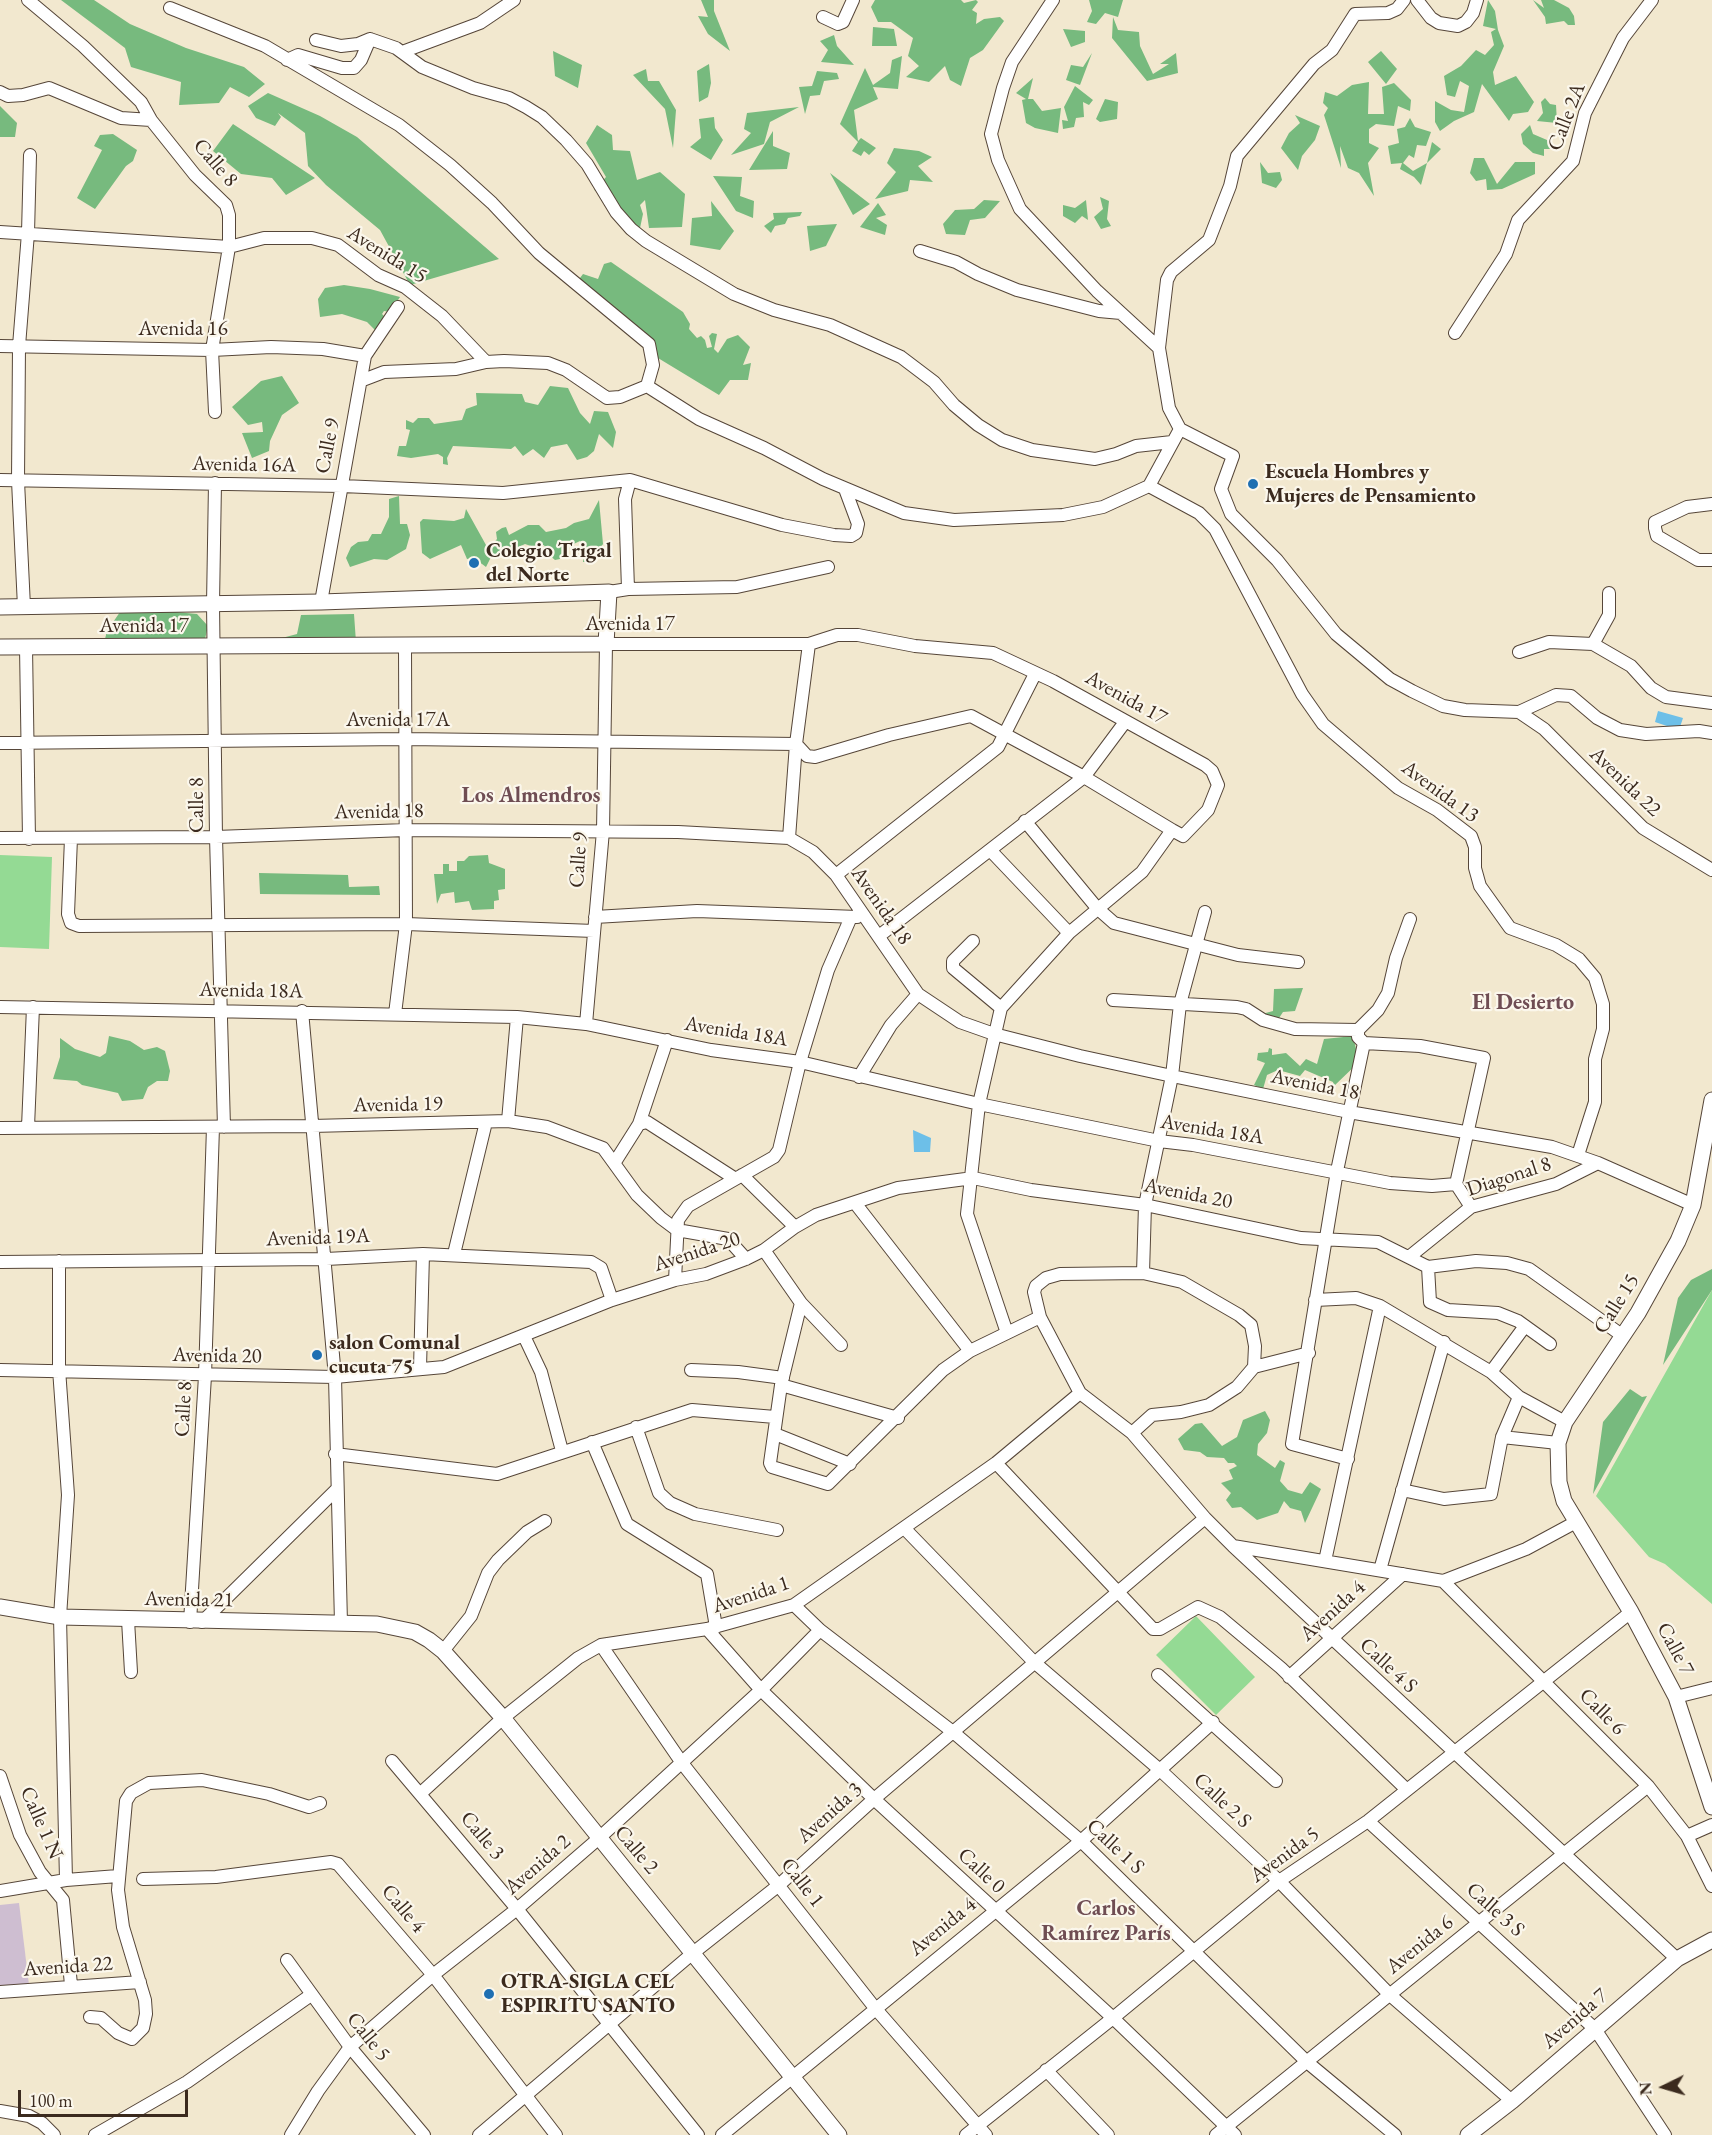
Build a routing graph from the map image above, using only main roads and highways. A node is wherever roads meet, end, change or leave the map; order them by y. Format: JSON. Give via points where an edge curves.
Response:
{"nodes":[{"id":1,"x":609,"y":592,"type":"joint"},
{"id":2,"x":0,"y":607,"type":"edge"},
{"id":3,"x":606,"y":644,"type":"joint"},
{"id":4,"x":0,"y":647,"type":"edge"},
{"id":5,"x":1712,"y":1100,"type":"edge"},
{"id":6,"x":1576,"y":1522,"type":"joint"},
{"id":7,"x":0,"y":1607,"type":"edge"},
{"id":8,"x":378,"y":1624,"type":"joint"},
{"id":9,"x":1709,"y":1784,"type":"edge"},
{"id":10,"x":1712,"y":1807,"type":"edge"},
{"id":11,"x":1712,"y":1940,"type":"edge"},
{"id":12,"x":839,"y":2135,"type":"edge"},
{"id":13,"x":1468,"y":2135,"type":"edge"}],
"edges":[{"from":1,"to":2,"type":"main road","name":"Avenida 17","via":[[321,603]]},
{"from":1,"to":3,"type":"main road","name":"Calle 9"},
{"from":3,"to":4,"type":"main road","name":"Avenida 17"},
{"from":5,"to":6,"type":"main road","name":"Calle 15","via":[[1693,1205],[1673,1249],[1623,1336],[1565,1422],[1558,1443],[1561,1491]]},
{"from":6,"to":9,"type":"main road","name":"Calle 7","via":[[1631,1611],[1676,1697]]},
{"from":7,"to":8,"type":"main road","name":"Avenida 21","via":[[60,1617]]},
{"from":8,"to":12,"type":"main road","name":"Calle 2","via":[[416,1632],[443,1651],[503,1718]]},
{"from":9,"to":10,"type":"main road","name":"Calle 7"},
{"from":11,"to":13,"type":"main road","name":"Avenida 7","via":[[1677,1959]]}]}
